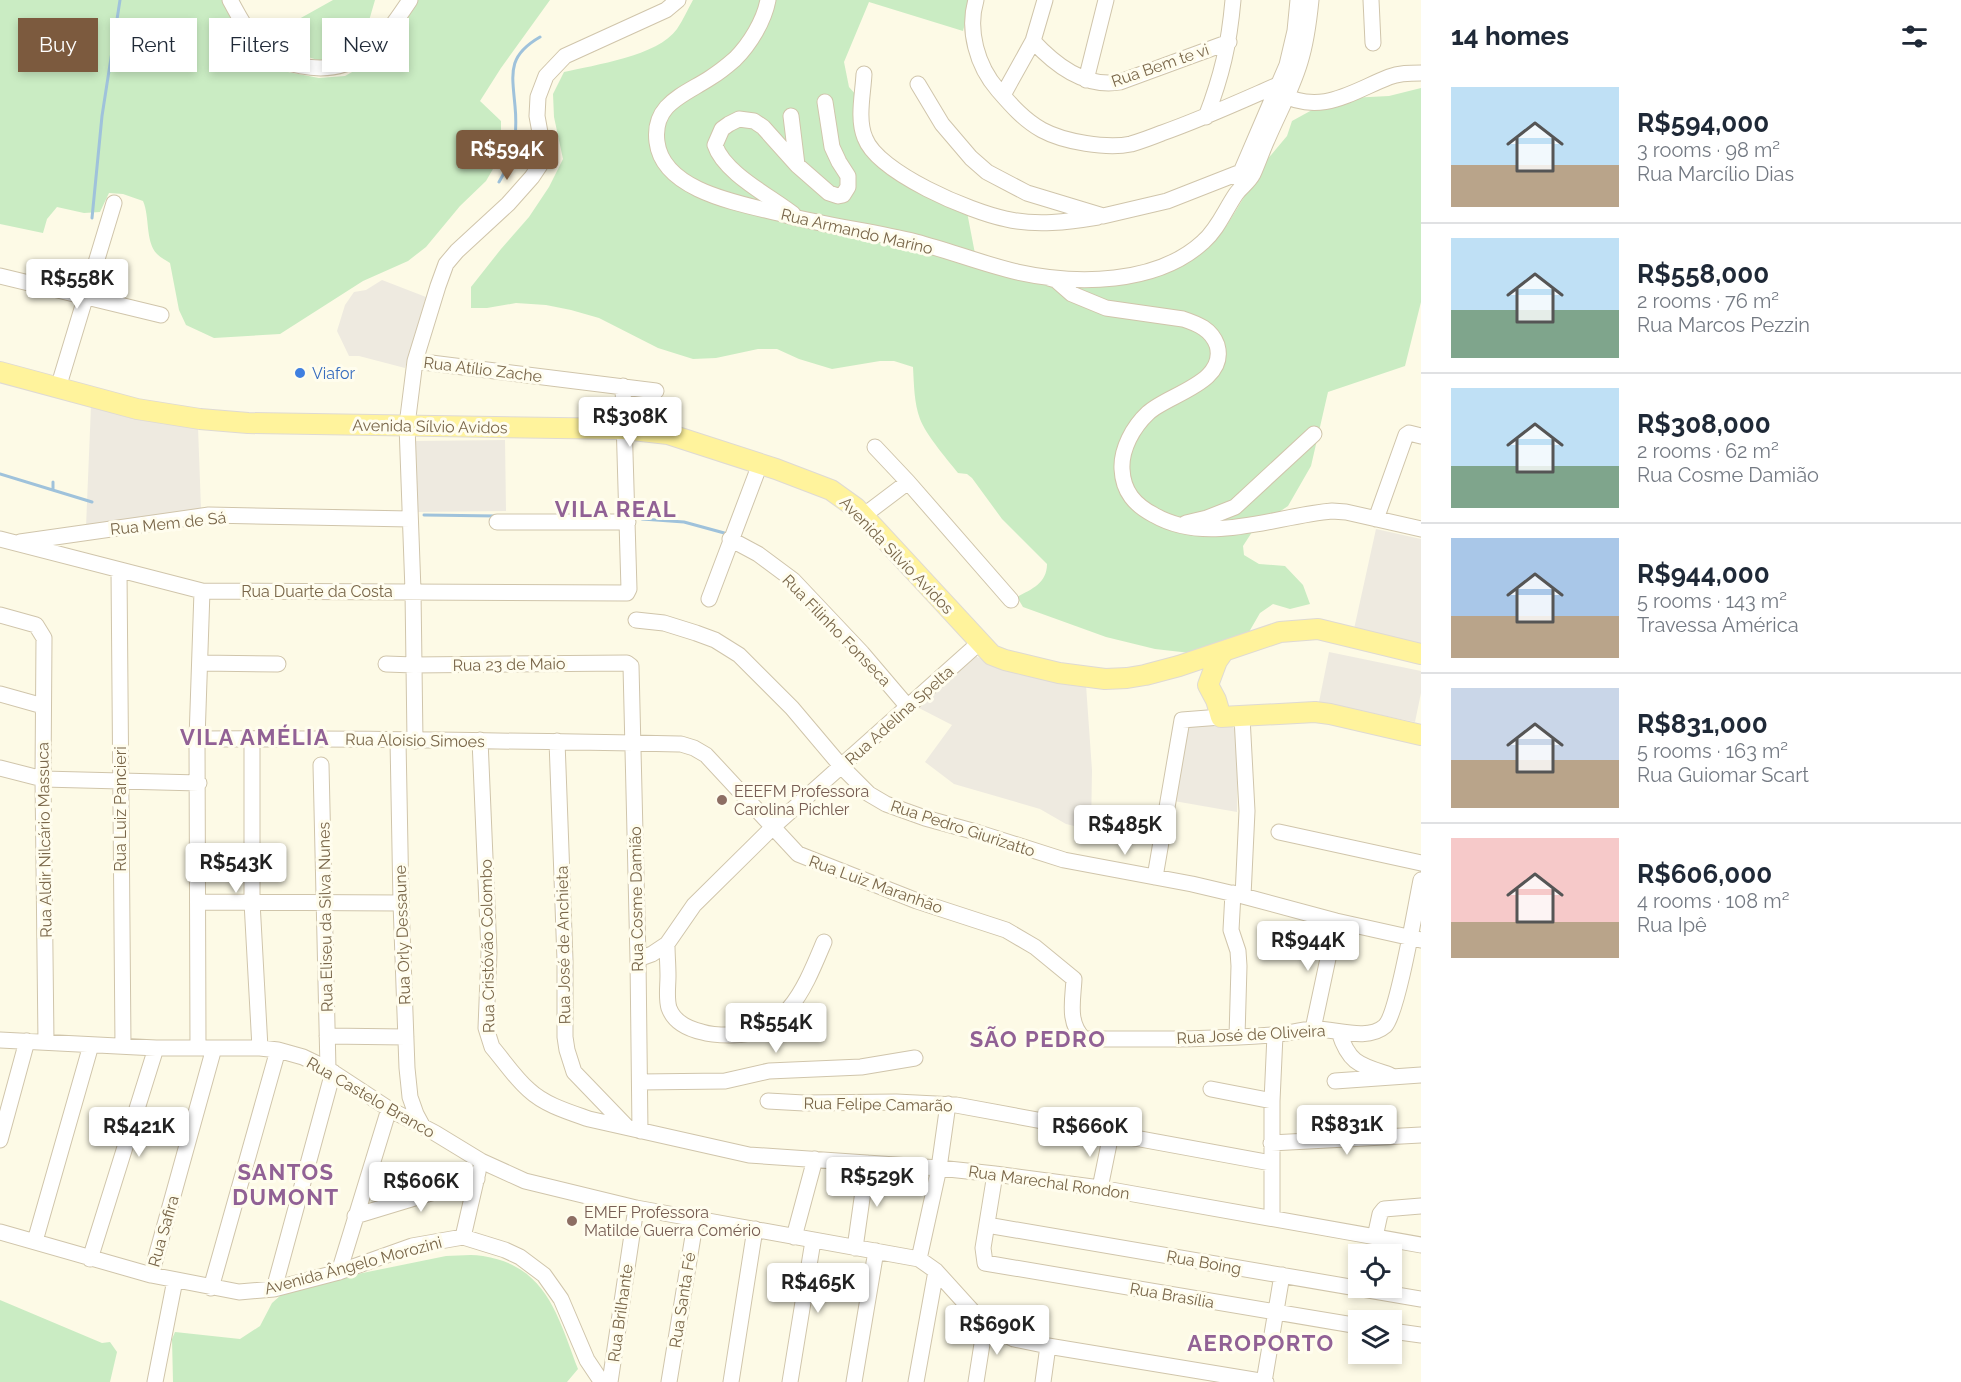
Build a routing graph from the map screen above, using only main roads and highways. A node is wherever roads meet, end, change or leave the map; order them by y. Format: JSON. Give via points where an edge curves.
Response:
{"nodes":[{"id":1,"x":0,"y":372,"type":"edge"},
{"id":2,"x":1224,"y":651,"type":"junction"},
{"id":3,"x":1421,"y":654,"type":"edge"},
{"id":4,"x":1181,"y":665,"type":"junction"},
{"id":5,"x":1208,"y":685,"type":"junction"},
{"id":6,"x":1421,"y":735,"type":"edge"}],
"edges":[{"from":1,"to":4,"type":"main road","name":"Avenida Sílvio Avidos","via":[[137,409],[200,419],[624,429],[668,434],[831,490],[848,500],[992,655],[1059,673],[1105,679],[1145,675]]},
{"from":2,"to":3,"type":"main road","name":"Avenida Sílvio Avidos","via":[[1280,632],[1318,629]]},
{"from":2,"to":4,"type":"main road","name":"Avenida Sílvio Avidos"},
{"from":2,"to":5,"type":"main road"},
{"from":4,"to":5,"type":"main road"},
{"from":5,"to":6,"type":"main road","via":[[1221,717],[1315,712]]}]}
